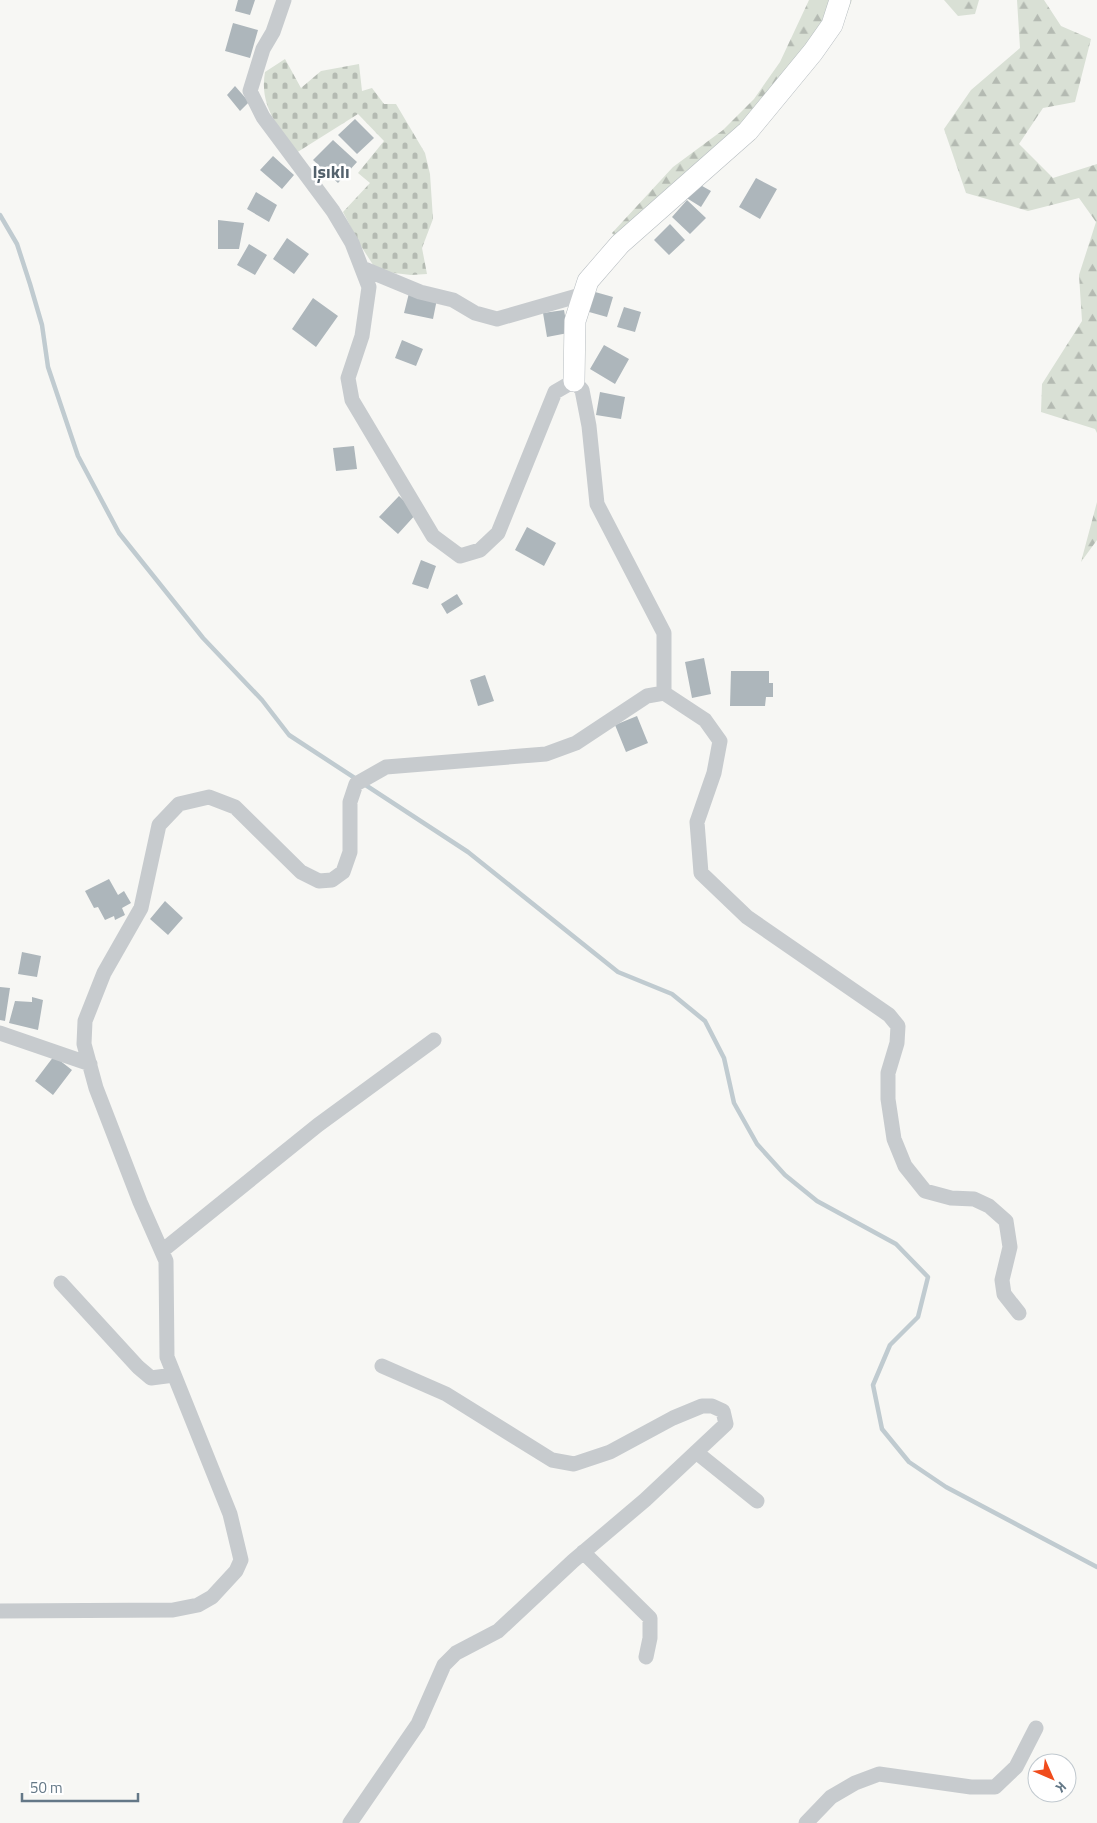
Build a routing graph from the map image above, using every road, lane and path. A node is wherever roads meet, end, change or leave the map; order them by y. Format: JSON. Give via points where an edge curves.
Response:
{"nodes":[{"id":1,"x":284,"y":0,"type":"edge"},
{"id":2,"x":840,"y":0,"type":"edge"},
{"id":3,"x":362,"y":268,"type":"junction"},
{"id":4,"x":584,"y":294,"type":"junction"},
{"id":5,"x":574,"y":381,"type":"junction"},
{"id":6,"x":664,"y":693,"type":"junction"},
{"id":7,"x":0,"y":1033,"type":"edge"},
{"id":8,"x":434,"y":1040,"type":"dead end"},
{"id":9,"x":90,"y":1064,"type":"junction"},
{"id":10,"x":162,"y":1251,"type":"junction"},
{"id":11,"x":61,"y":1283,"type":"dead end"},
{"id":12,"x":1019,"y":1314,"type":"dead end"},
{"id":13,"x":382,"y":1366,"type":"dead end"},
{"id":14,"x":174,"y":1375,"type":"junction"},
{"id":15,"x":696,"y":1452,"type":"junction"},
{"id":16,"x":757,"y":1501,"type":"dead end"},
{"id":17,"x":583,"y":1552,"type":"junction"},
{"id":18,"x":0,"y":1611,"type":"edge"},
{"id":19,"x":646,"y":1657,"type":"dead end"},
{"id":20,"x":1036,"y":1728,"type":"dead end"},
{"id":21,"x":350,"y":1823,"type":"edge"},
{"id":22,"x":806,"y":1823,"type":"edge"}],
"edges":[{"from":1,"to":3,"type":"street","via":[[250,91],[263,117],[333,211]]},
{"from":2,"to":4,"type":"street","via":[[832,25],[748,131],[620,244],[588,281]]},
{"from":3,"to":4,"type":"street","via":[[497,320]]},
{"from":3,"to":5,"type":"street","via":[[369,287],[362,336],[348,378],[352,400],[433,536],[460,556],[480,550],[498,533],[555,392]]},
{"from":4,"to":5,"type":"street","via":[[575,321]]},
{"from":5,"to":6,"type":"street","via":[[582,390],[589,426],[597,504],[664,633]]},
{"from":6,"to":9,"type":"street","via":[[647,696],[576,743],[546,754],[386,767],[356,784],[350,802],[350,852],[343,872],[332,880],[319,881],[301,872],[235,807],[209,797],[179,804],[159,825],[141,908],[104,973],[85,1020],[84,1044]]},
{"from":6,"to":12,"type":"street","via":[[705,720],[720,741],[714,773],[697,822],[701,873],[747,917],[889,1015],[898,1026],[897,1043],[888,1073],[894,1140],[905,1166],[926,1191],[951,1198],[974,1199],[989,1206],[1006,1221],[1010,1247],[1002,1280],[1004,1294]]},
{"from":7,"to":9,"type":"street"},
{"from":8,"to":10,"type":"street","via":[[318,1125]]},
{"from":9,"to":10,"type":"street","via":[[96,1088]]},
{"from":10,"to":14,"type":"street","via":[[166,1261],[167,1356]]},
{"from":11,"to":14,"type":"street","via":[[151,1378]]},
{"from":13,"to":15,"type":"street","via":[[446,1394],[552,1460],[574,1464],[610,1452],[702,1406],[723,1411],[726,1424]]},
{"from":14,"to":18,"type":"street","via":[[230,1514],[240,1560],[236,1570],[212,1597],[198,1605],[174,1610]]},
{"from":15,"to":16,"type":"street"},
{"from":15,"to":17,"type":"street"},
{"from":17,"to":19,"type":"street","via":[[650,1618]]},
{"from":17,"to":21,"type":"street","via":[[498,1632],[456,1653],[444,1665],[418,1724]]},
{"from":20,"to":22,"type":"street","via":[[1016,1767],[995,1787],[971,1787],[880,1774],[831,1797]]}]}
